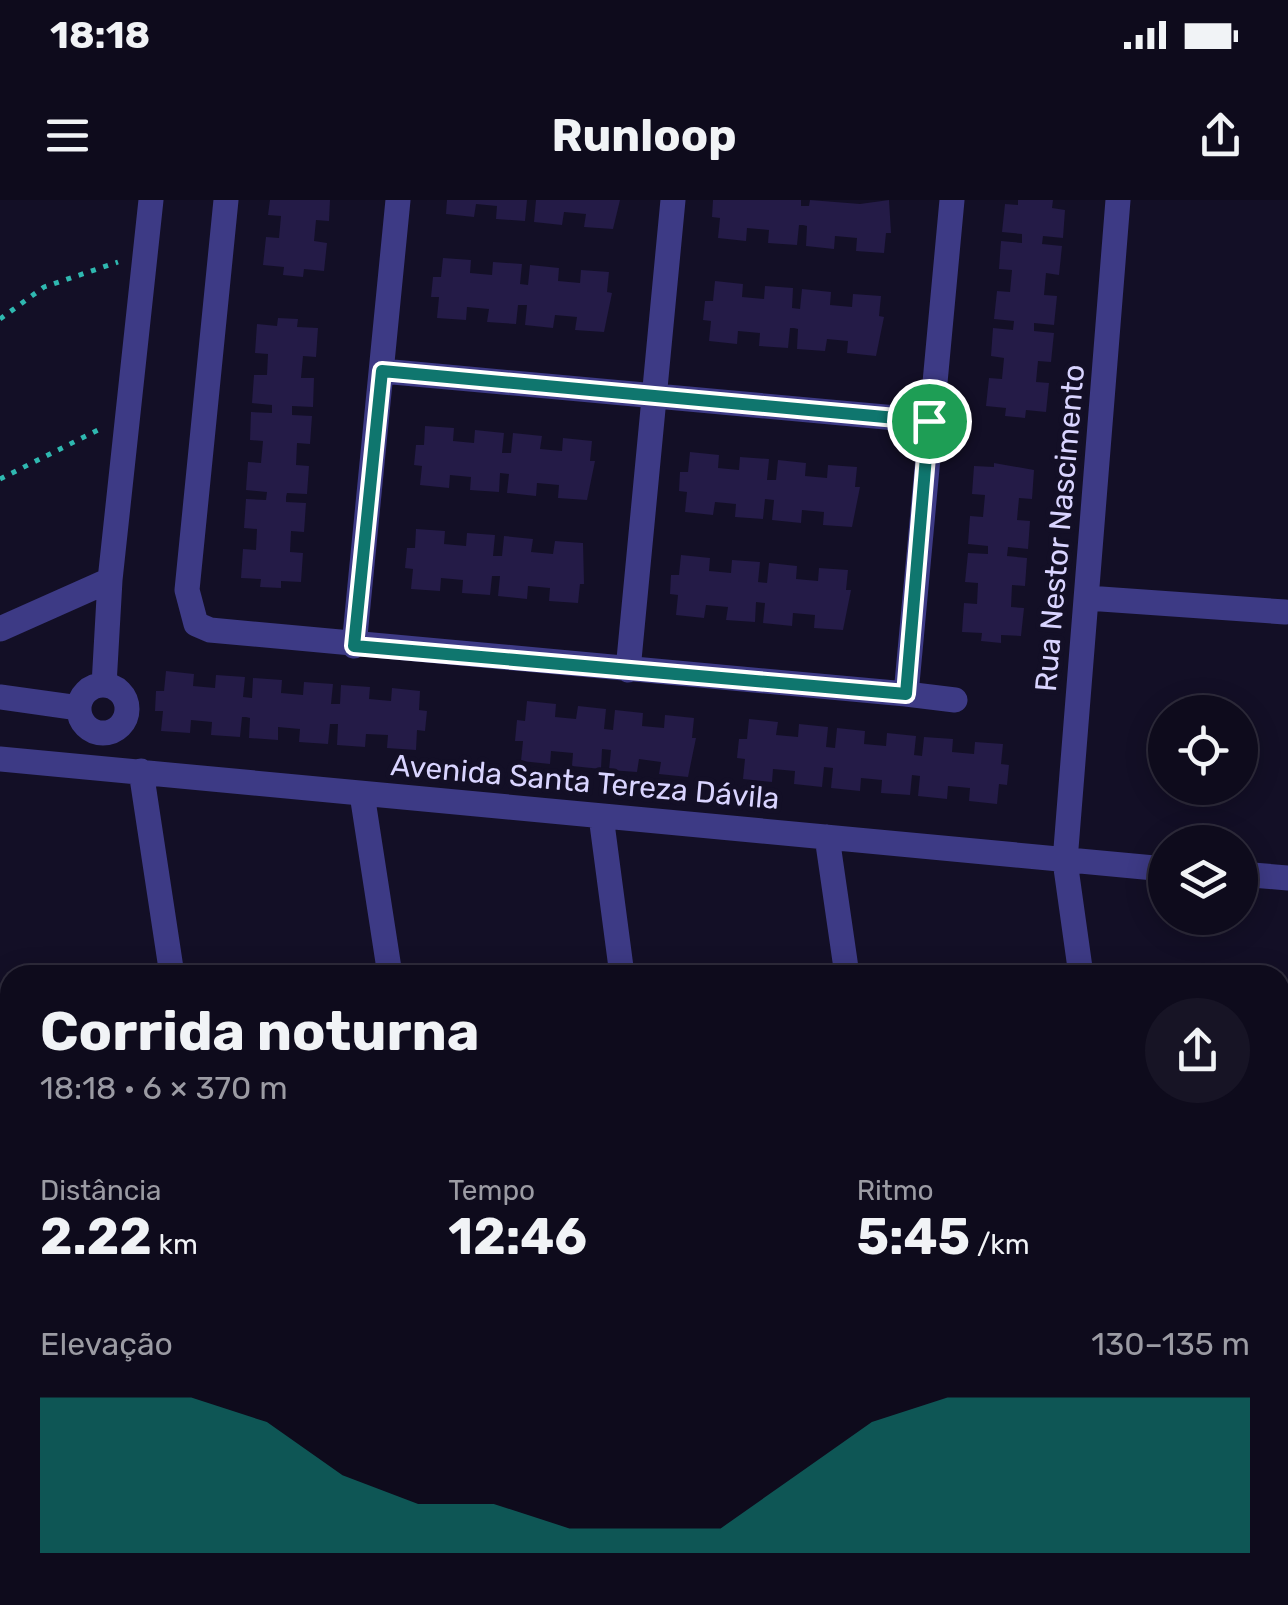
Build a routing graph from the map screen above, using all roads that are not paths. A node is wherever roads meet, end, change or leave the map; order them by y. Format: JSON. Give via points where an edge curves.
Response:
{"nodes":[{"id":1,"x":151,"y":200,"type":"edge"},
{"id":2,"x":226,"y":200,"type":"edge"},
{"id":3,"x":398,"y":200,"type":"edge"},
{"id":4,"x":673,"y":200,"type":"edge"},
{"id":5,"x":952,"y":200,"type":"edge"},
{"id":6,"x":1118,"y":200,"type":"edge"},
{"id":7,"x":382,"y":371,"type":"junction"},
{"id":8,"x":654,"y":396,"type":"junction"},
{"id":9,"x":929,"y":421,"type":"junction"},
{"id":10,"x":110,"y":580,"type":"junction"},
{"id":11,"x":1087,"y":598,"type":"junction"},
{"id":12,"x":1285,"y":612,"type":"dead end"},
{"id":13,"x":0,"y":629,"type":"edge"},
{"id":14,"x":354,"y":646,"type":"junction"},
{"id":15,"x":628,"y":670,"type":"junction"},
{"id":16,"x":104,"y":685,"type":"junction"},
{"id":17,"x":906,"y":694,"type":"junction"},
{"id":18,"x":0,"y":697,"type":"edge"},
{"id":19,"x":955,"y":700,"type":"dead end"},
{"id":20,"x":79,"y":708,"type":"junction"},
{"id":21,"x":0,"y":759,"type":"edge"},
{"id":22,"x":141,"y":771,"type":"junction"},
{"id":23,"x":362,"y":794,"type":"junction"},
{"id":24,"x":601,"y":816,"type":"junction"},
{"id":25,"x":827,"y":837,"type":"junction"},
{"id":26,"x":1065,"y":861,"type":"junction"},
{"id":27,"x":1148,"y":867,"type":"edge"},
{"id":28,"x":1258,"y":876,"type":"edge"},
{"id":29,"x":1288,"y":879,"type":"edge"},
{"id":30,"x":170,"y":965,"type":"edge"},
{"id":31,"x":388,"y":965,"type":"edge"},
{"id":32,"x":621,"y":965,"type":"edge"},
{"id":33,"x":846,"y":965,"type":"edge"},
{"id":34,"x":1080,"y":965,"type":"edge"}],
"edges":[{"from":1,"to":10,"type":"street"},
{"from":2,"to":14,"type":"street","via":[[186,590],[190,610],[196,624],[210,630]]},
{"from":3,"to":7,"type":"street"},
{"from":4,"to":8,"type":"street"},
{"from":5,"to":9,"type":"street"},
{"from":6,"to":11,"type":"street","name":"Rua Nestor Nascimento"},
{"from":7,"to":8,"type":"street"},
{"from":7,"to":14,"type":"street"},
{"from":8,"to":9,"type":"street"},
{"from":8,"to":15,"type":"street"},
{"from":9,"to":17,"type":"street"},
{"from":10,"to":13,"type":"street"},
{"from":10,"to":16,"type":"street"},
{"from":11,"to":12,"type":"street"},
{"from":11,"to":26,"type":"street","name":"Rua Nestor Nascimento"},
{"from":14,"to":15,"type":"street"},
{"from":15,"to":17,"type":"street"},
{"from":16,"to":20,"type":"street","via":[[84,694]]},
{"from":16,"to":20,"type":"street","via":[[126,702],[122,724],[94,731]]},
{"from":17,"to":19,"type":"street"},
{"from":18,"to":20,"type":"street"},
{"from":21,"to":22,"type":"street","name":"Avenida Santa Tereza Dávila"},
{"from":22,"to":23,"type":"street","name":"Avenida Santa Tereza Dávila"},
{"from":22,"to":30,"type":"street"},
{"from":23,"to":24,"type":"street","name":"Avenida Santa Tereza Dávila"},
{"from":23,"to":31,"type":"street"},
{"from":24,"to":25,"type":"street","name":"Avenida Santa Tereza Dávila"},
{"from":24,"to":32,"type":"street"},
{"from":25,"to":26,"type":"street","name":"Avenida Santa Tereza Dávila"},
{"from":25,"to":33,"type":"street"},
{"from":26,"to":27,"type":"street","name":"Avenida Santa Tereza Dávila"},
{"from":26,"to":34,"type":"street","name":"Rua Nestor Nascimento"},
{"from":28,"to":29,"type":"street"}]}
